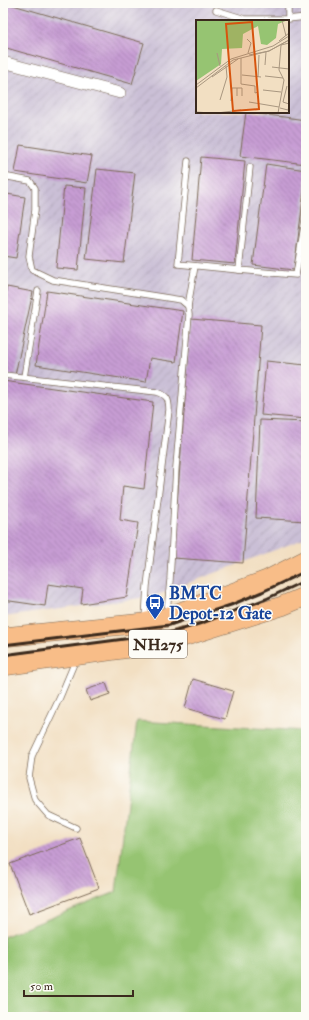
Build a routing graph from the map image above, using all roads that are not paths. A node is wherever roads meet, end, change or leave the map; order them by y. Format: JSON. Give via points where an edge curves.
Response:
{"nodes":[{"id":1,"x":288,"y":3,"type":"edge"},
{"id":2,"x":216,"y":10,"type":"dead end"},
{"id":3,"x":306,"y":17,"type":"edge"},
{"id":4,"x":288,"y":19,"type":"junction"},
{"id":5,"x":3,"y":62,"type":"edge"},
{"id":6,"x":120,"y":93,"type":"dead end"},
{"id":7,"x":188,"y":161,"type":"dead end"},
{"id":8,"x":250,"y":168,"type":"dead end"},
{"id":9,"x":3,"y":176,"type":"edge"},
{"id":10,"x":306,"y":214,"type":"edge"},
{"id":11,"x":195,"y":266,"type":"junction"},
{"id":12,"x":239,"y":270,"type":"junction"},
{"id":13,"x":38,"y":291,"type":"dead end"},
{"id":14,"x":188,"y":306,"type":"junction"},
{"id":15,"x":3,"y":375,"type":"edge"},
{"id":16,"x":24,"y":377,"type":"junction"},
{"id":17,"x":306,"y":560,"type":"edge"},
{"id":18,"x":306,"y":596,"type":"edge"},
{"id":19,"x":167,"y":617,"type":"junction"},
{"id":20,"x":144,"y":623,"type":"junction"},
{"id":21,"x":3,"y":637,"type":"edge"},
{"id":22,"x":78,"y":656,"type":"junction"},
{"id":23,"x":3,"y":666,"type":"edge"},
{"id":24,"x":76,"y":828,"type":"dead end"}],
"edges":[{"from":1,"to":4,"type":"lane"},
{"from":2,"to":4,"type":"lane","via":[[245,19]]},
{"from":3,"to":4,"type":"lane"},
{"from":5,"to":6,"type":"street"},
{"from":7,"to":11,"type":"lane","via":[[178,264]]},
{"from":8,"to":12,"type":"lane"},
{"from":9,"to":14,"type":"lane","via":[[30,180],[35,188],[29,256],[32,270],[53,280],[181,300]]},
{"from":10,"to":12,"type":"lane","via":[[296,275]]},
{"from":11,"to":12,"type":"lane"},
{"from":11,"to":14,"type":"lane"},
{"from":13,"to":16,"type":"lane"},
{"from":14,"to":19,"type":"lane"},
{"from":15,"to":16,"type":"lane"},
{"from":16,"to":20,"type":"lane","via":[[157,392],[163,393],[167,398],[169,410]]},
{"from":17,"to":19,"type":"highway","number":"NH275","via":[[267,580]]},
{"from":18,"to":22,"type":"highway","number":"NH275","via":[[164,643]]},
{"from":19,"to":20,"type":"highway","number":"NH275"},
{"from":20,"to":21,"type":"highway","number":"NH275"},
{"from":22,"to":23,"type":"highway","number":"NH275"},
{"from":22,"to":24,"type":"lane","via":[[32,756],[29,778],[35,800],[48,815]]}]}
